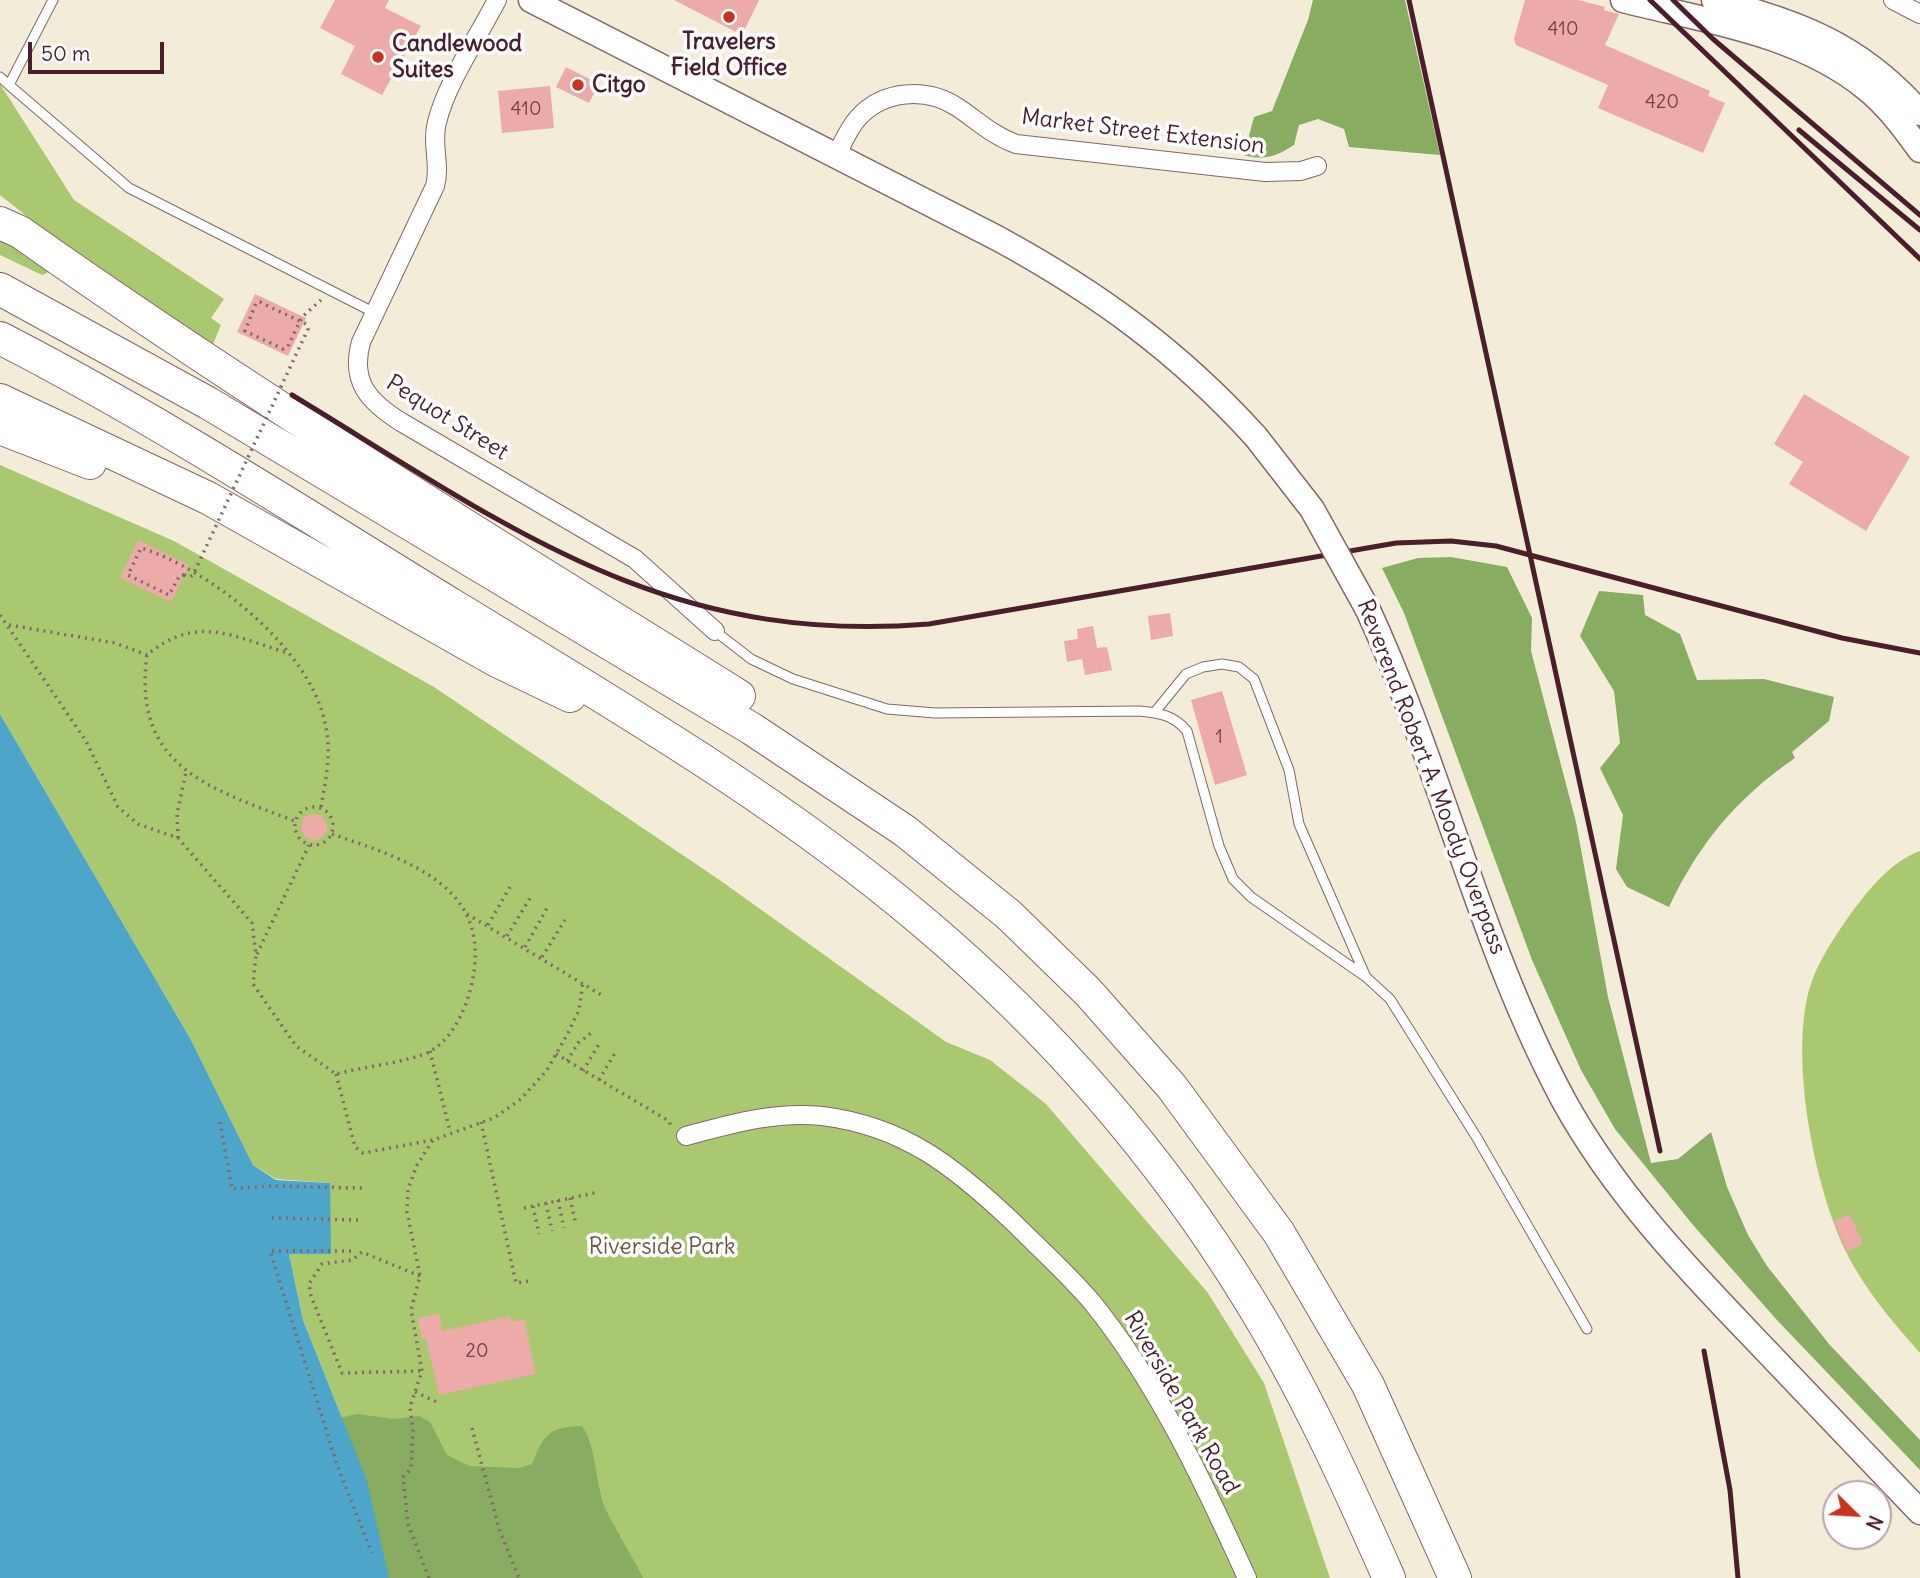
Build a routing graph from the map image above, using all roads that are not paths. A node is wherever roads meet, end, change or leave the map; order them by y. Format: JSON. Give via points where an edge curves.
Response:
{"nodes":[{"id":1,"x":53,"y":0,"type":"edge"},
{"id":2,"x":497,"y":0,"type":"edge"},
{"id":3,"x":531,"y":0,"type":"edge"},
{"id":4,"x":1623,"y":0,"type":"edge"},
{"id":5,"x":1714,"y":0,"type":"edge"},
{"id":6,"x":1893,"y":0,"type":"edge"},
{"id":7,"x":1920,"y":14,"type":"edge"},
{"id":8,"x":0,"y":77,"type":"edge"},
{"id":9,"x":9,"y":85,"type":"junction"},
{"id":10,"x":1920,"y":113,"type":"edge"},
{"id":11,"x":1920,"y":150,"type":"edge"},
{"id":12,"x":836,"y":156,"type":"junction"},
{"id":13,"x":1317,"y":166,"type":"dead end"},
{"id":14,"x":7,"y":222,"type":"edge"},
{"id":15,"x":0,"y":289,"type":"edge"},
{"id":16,"x":375,"y":313,"type":"junction"},
{"id":17,"x":0,"y":338,"type":"edge"},
{"id":18,"x":0,"y":400,"type":"edge"},
{"id":19,"x":0,"y":428,"type":"edge"},
{"id":20,"x":295,"y":548,"type":"junction"},
{"id":21,"x":715,"y":631,"type":"joint"},
{"id":22,"x":1154,"y":713,"type":"junction"},
{"id":23,"x":637,"y":718,"type":"junction"},
{"id":24,"x":867,"y":804,"type":"junction"},
{"id":25,"x":1366,"y":977,"type":"junction"},
{"id":26,"x":679,"y":1133,"type":"road end"},
{"id":27,"x":1587,"y":1329,"type":"dead end"},
{"id":28,"x":1920,"y":1512,"type":"edge"},
{"id":29,"x":1247,"y":1578,"type":"edge"},
{"id":30,"x":1389,"y":1578,"type":"edge"},
{"id":31,"x":1455,"y":1578,"type":"edge"}],
"edges":[{"from":1,"to":9,"type":"lane"},
{"from":2,"to":16,"type":"street","name":"Pequot Street","via":[[439,115],[434,136],[438,173],[434,192]]},
{"from":3,"to":12,"type":"main road","name":"Reverend Robert A. Moody Overpass"},
{"from":4,"to":11,"type":"main road","via":[[1759,34],[1821,59],[1876,97]]},
{"from":5,"to":10,"type":"main road","via":[[1787,21],[1829,39],[1888,79]]},
{"from":6,"to":7,"type":"street"},
{"from":8,"to":9,"type":"lane"},
{"from":9,"to":16,"type":"lane","via":[[129,188]]},
{"from":12,"to":13,"type":"street","name":"Market Street Extension","via":[[866,110],[890,98],[916,93],[940,98],[1016,144],[1265,172]]},
{"from":12,"to":28,"type":"main road","name":"Reverend Robert A. Moody Overpass","bridge":true,"via":[[997,238],[1105,302],[1177,357],[1256,438],[1312,509],[1368,610],[1528,1025],[1583,1134],[1671,1250]]},
{"from":14,"to":24,"type":"highway","via":[[325,438],[794,730],[826,757]]},
{"from":15,"to":24,"type":"highway","via":[[208,403],[752,729]]},
{"from":16,"to":21,"type":"street","name":"Pequot Street","via":[[357,363],[361,388],[371,400],[635,559]]},
{"from":17,"to":23,"type":"highway","via":[[157,424]]},
{"from":18,"to":20,"type":"highway","via":[[208,498]]},
{"from":19,"to":20,"type":"highway"},
{"from":20,"to":23,"type":"highway","via":[[524,676]]},
{"from":21,"to":22,"type":"lane","via":[[751,659],[887,709]]},
{"from":22,"to":25,"type":"lane","via":[[1178,720],[1187,731],[1210,817],[1233,879],[1251,897]]},
{"from":22,"to":25,"type":"lane","via":[[1186,674],[1203,667],[1239,667],[1254,679],[1289,770],[1299,824]]},
{"from":23,"to":30,"type":"highway","via":[[758,797],[898,901],[1013,1004],[1090,1084],[1179,1195],[1260,1316],[1318,1420]]},
{"from":24,"to":31,"type":"highway","via":[[1018,923],[1123,1031],[1195,1116],[1279,1233],[1339,1333],[1381,1412]]},
{"from":25,"to":27,"type":"lane","via":[[1397,1010]]},
{"from":26,"to":29,"type":"street","name":"Riverside Park Road","via":[[764,1117],[819,1116],[892,1134],[946,1163],[1050,1258],[1108,1324],[1168,1422]]}]}
